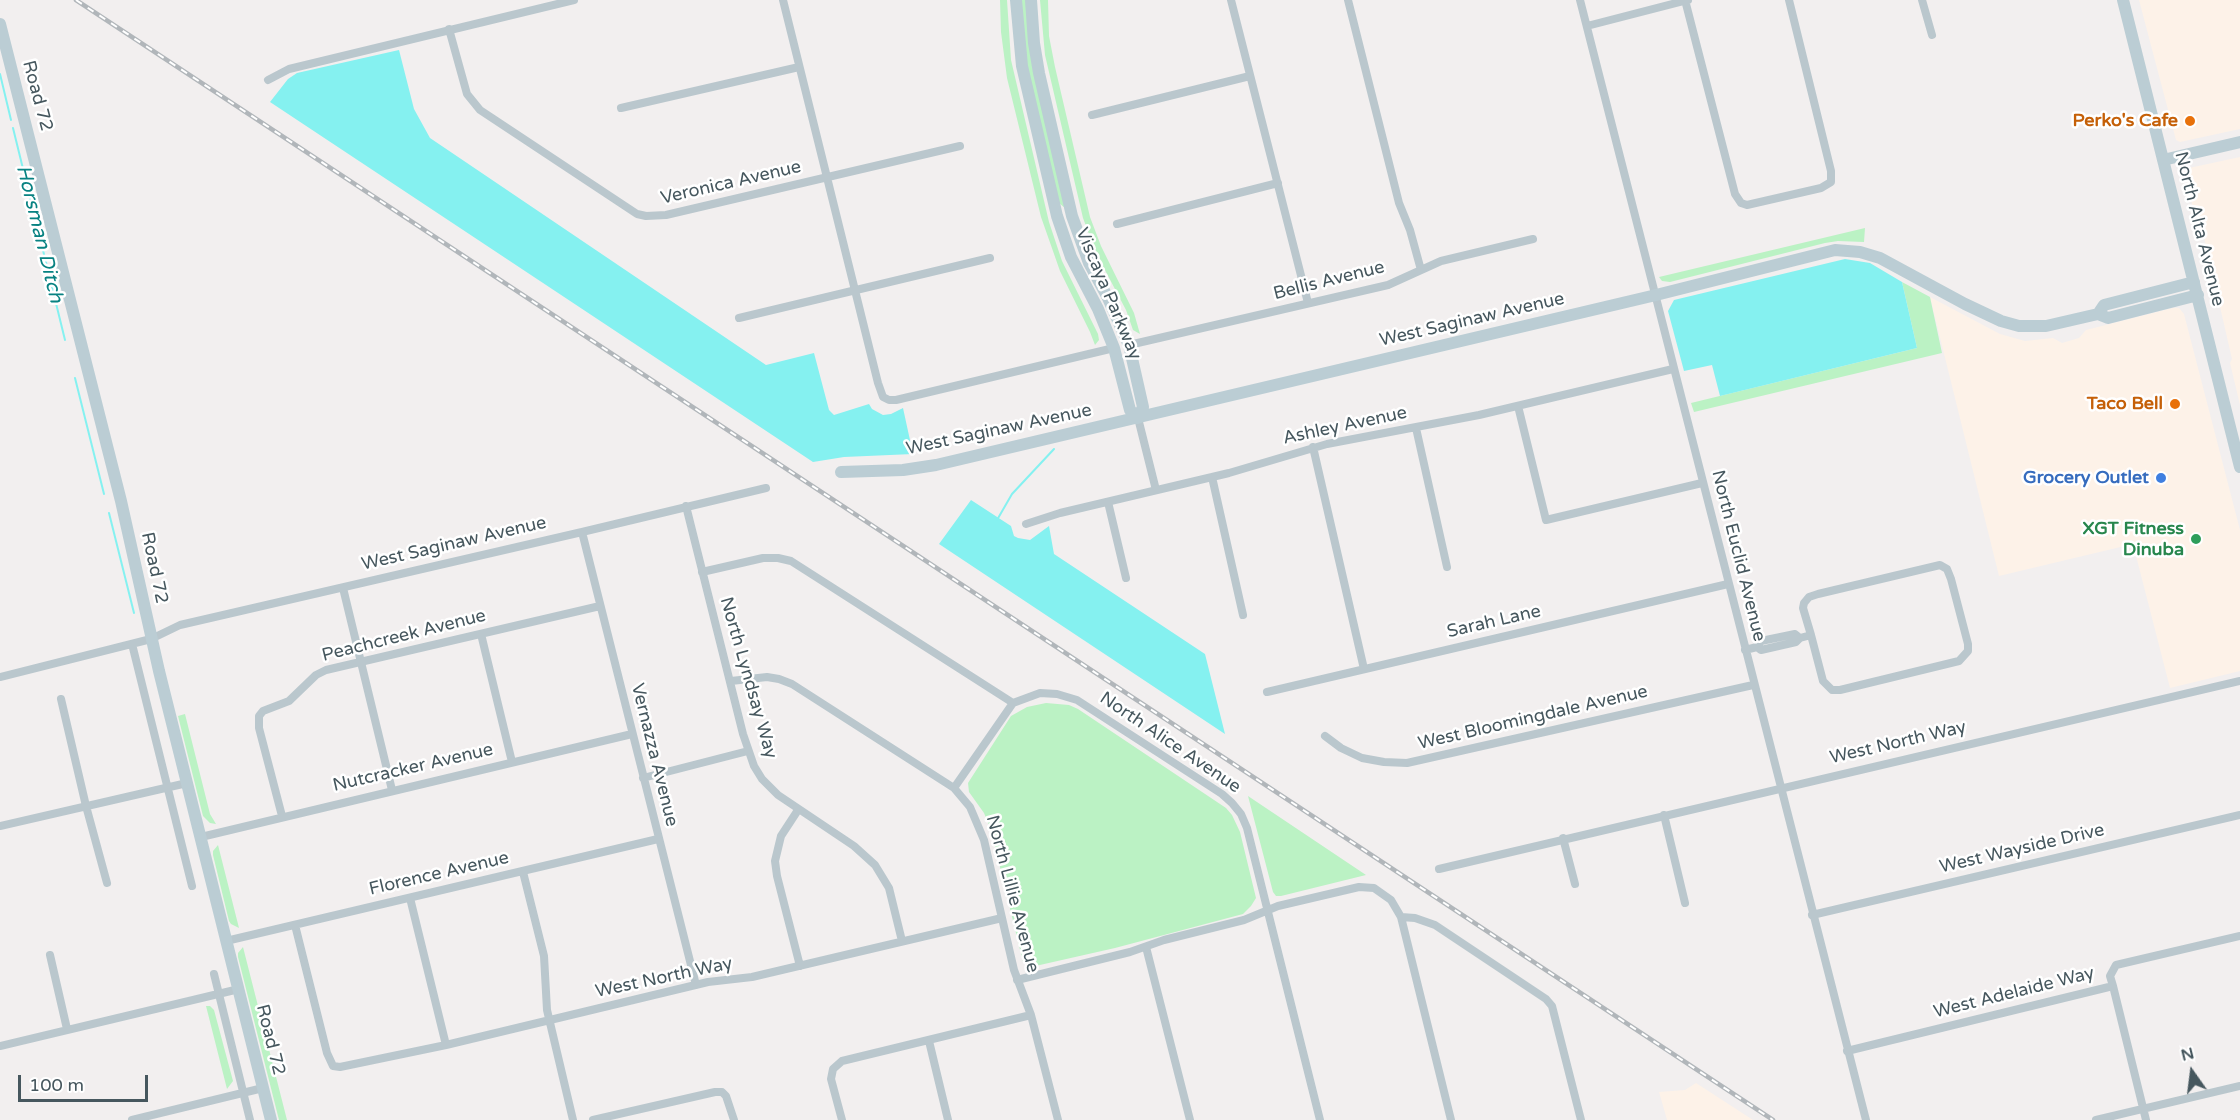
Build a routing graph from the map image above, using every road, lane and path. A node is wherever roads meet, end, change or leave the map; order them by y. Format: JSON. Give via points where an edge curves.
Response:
{"nodes":[{"id":1,"x":574,"y":0,"type":"edge"},
{"id":2,"x":783,"y":0,"type":"edge"},
{"id":3,"x":1016,"y":0,"type":"edge"},
{"id":4,"x":1031,"y":0,"type":"edge"},
{"id":5,"x":1231,"y":0,"type":"edge"},
{"id":6,"x":1348,"y":0,"type":"edge"},
{"id":7,"x":1580,"y":0,"type":"edge"},
{"id":8,"x":1687,"y":0,"type":"edge"},
{"id":9,"x":1789,"y":0,"type":"edge"},
{"id":10,"x":1922,"y":0,"type":"edge"},
{"id":11,"x":2123,"y":0,"type":"edge"},
{"id":12,"x":0,"y":24,"type":"edge"},
{"id":13,"x":1587,"y":26,"type":"junction"},
{"id":14,"x":449,"y":29,"type":"junction"},
{"id":15,"x":1932,"y":35,"type":"dead end"},
{"id":16,"x":799,"y":67,"type":"junction"},
{"id":17,"x":1250,"y":76,"type":"junction"},
{"id":18,"x":268,"y":80,"type":"dead end"},
{"id":19,"x":621,"y":108,"type":"dead end"},
{"id":20,"x":1092,"y":115,"type":"dead end"},
{"id":21,"x":2240,"y":142,"type":"edge"},
{"id":22,"x":960,"y":146,"type":"dead end"},
{"id":23,"x":2163,"y":160,"type":"junction"},
{"id":24,"x":828,"y":178,"type":"junction"},
{"id":25,"x":1278,"y":183,"type":"junction"},
{"id":26,"x":1057,"y":216,"type":"junction"},
{"id":27,"x":1117,"y":224,"type":"dead end"},
{"id":28,"x":1533,"y":239,"type":"dead end"},
{"id":29,"x":990,"y":258,"type":"dead end"},
{"id":30,"x":1089,"y":263,"type":"junction"},
{"id":31,"x":1421,"y":270,"type":"junction"},
{"id":32,"x":2194,"y":282,"type":"junction"},
{"id":33,"x":855,"y":290,"type":"junction"},
{"id":34,"x":1656,"y":295,"type":"junction"},
{"id":35,"x":2198,"y":295,"type":"junction"},
{"id":36,"x":1308,"y":303,"type":"junction"},
{"id":37,"x":2098,"y":314,"type":"junction"},
{"id":38,"x":739,"y":318,"type":"dead end"},
{"id":39,"x":1129,"y":345,"type":"junction"},
{"id":40,"x":1114,"y":348,"type":"junction"},
{"id":41,"x":1673,"y":369,"type":"junction"},
{"id":42,"x":1518,"y":406,"type":"junction"},
{"id":43,"x":1138,"y":418,"type":"junction"},
{"id":44,"x":1416,"y":428,"type":"junction"},
{"id":45,"x":1313,"y":447,"type":"junction"},
{"id":46,"x":2240,"y":467,"type":"edge"},
{"id":47,"x":841,"y":472,"type":"dead end"},
{"id":48,"x":1212,"y":477,"type":"junction"},
{"id":49,"x":1702,"y":483,"type":"junction"},
{"id":50,"x":766,"y":488,"type":"dead end"},
{"id":51,"x":1156,"y":490,"type":"junction"},
{"id":52,"x":1108,"y":502,"type":"junction"},
{"id":53,"x":686,"y":506,"type":"junction"},
{"id":54,"x":1026,"y":524,"type":"dead end"},
{"id":55,"x":582,"y":532,"type":"junction"},
{"id":56,"x":1447,"y":567,"type":"dead end"},
{"id":57,"x":702,"y":572,"type":"junction"},
{"id":58,"x":1126,"y":578,"type":"dead end"},
{"id":59,"x":1728,"y":584,"type":"junction"},
{"id":60,"x":343,"y":588,"type":"junction"},
{"id":61,"x":600,"y":606,"type":"junction"},
{"id":62,"x":1243,"y":615,"type":"dead end"},
{"id":63,"x":481,"y":634,"type":"junction"},
{"id":64,"x":1810,"y":635,"type":"junction"},
{"id":65,"x":151,"y":639,"type":"junction"},
{"id":66,"x":132,"y":644,"type":"junction"},
{"id":67,"x":1744,"y":650,"type":"junction"},
{"id":68,"x":362,"y":662,"type":"junction"},
{"id":69,"x":1364,"y":669,"type":"junction"},
{"id":70,"x":0,"y":677,"type":"edge"},
{"id":71,"x":731,"y":681,"type":"junction"},
{"id":72,"x":2240,"y":681,"type":"edge"},
{"id":73,"x":1754,"y":685,"type":"junction"},
{"id":74,"x":1267,"y":692,"type":"dead end"},
{"id":75,"x":62,"y":699,"type":"dead end"},
{"id":76,"x":1013,"y":703,"type":"junction"},
{"id":77,"x":632,"y":734,"type":"junction"},
{"id":78,"x":1325,"y":736,"type":"dead end"},
{"id":79,"x":748,"y":751,"type":"junction"},
{"id":80,"x":512,"y":762,"type":"junction"},
{"id":81,"x":643,"y":778,"type":"junction"},
{"id":82,"x":187,"y":783,"type":"junction"},
{"id":83,"x":168,"y":787,"type":"junction"},
{"id":84,"x":954,"y":788,"type":"junction"},
{"id":85,"x":1780,"y":788,"type":"junction"},
{"id":86,"x":392,"y":790,"type":"junction"},
{"id":87,"x":86,"y":806,"type":"junction"},
{"id":88,"x":798,"y":810,"type":"junction"},
{"id":89,"x":1664,"y":815,"type":"junction"},
{"id":90,"x":2240,"y":815,"type":"edge"},
{"id":91,"x":282,"y":816,"type":"junction"},
{"id":92,"x":0,"y":826,"type":"edge"},
{"id":93,"x":201,"y":837,"type":"junction"},
{"id":94,"x":1563,"y":838,"type":"junction"},
{"id":95,"x":658,"y":839,"type":"junction"},
{"id":96,"x":1439,"y":869,"type":"dead end"},
{"id":97,"x":523,"y":872,"type":"junction"},
{"id":98,"x":107,"y":883,"type":"dead end"},
{"id":99,"x":1575,"y":884,"type":"dead end"},
{"id":100,"x":192,"y":886,"type":"dead end"},
{"id":101,"x":410,"y":898,"type":"junction"},
{"id":102,"x":1685,"y":903,"type":"dead end"},
{"id":103,"x":1268,"y":910,"type":"junction"},
{"id":104,"x":1812,"y":915,"type":"junction"},
{"id":105,"x":1401,"y":917,"type":"junction"},
{"id":106,"x":1002,"y":918,"type":"junction"},
{"id":107,"x":295,"y":925,"type":"junction"},
{"id":108,"x":2240,"y":936,"type":"edge"},
{"id":109,"x":226,"y":940,"type":"junction"},
{"id":110,"x":902,"y":941,"type":"junction"},
{"id":111,"x":1146,"y":947,"type":"junction"},
{"id":112,"x":50,"y":955,"type":"dead end"},
{"id":113,"x":800,"y":966,"type":"junction"},
{"id":114,"x":214,"y":974,"type":"dead end"},
{"id":115,"x":1017,"y":980,"type":"junction"},
{"id":116,"x":696,"y":985,"type":"junction"},
{"id":117,"x":2113,"y":986,"type":"junction"},
{"id":118,"x":239,"y":989,"type":"junction"},
{"id":119,"x":219,"y":993,"type":"junction"},
{"id":120,"x":1031,"y":1015,"type":"junction"},
{"id":121,"x":550,"y":1021,"type":"junction"},
{"id":122,"x":67,"y":1029,"type":"junction"},
{"id":123,"x":929,"y":1041,"type":"junction"},
{"id":124,"x":446,"y":1045,"type":"junction"},
{"id":125,"x":0,"y":1046,"type":"edge"},
{"id":126,"x":1847,"y":1051,"type":"junction"},
{"id":127,"x":2240,"y":1086,"type":"edge"},
{"id":128,"x":263,"y":1088,"type":"junction"},
{"id":129,"x":243,"y":1093,"type":"junction"},
{"id":130,"x":2143,"y":1109,"type":"junction"},
{"id":131,"x":626,"y":1117,"type":"edge"},
{"id":132,"x":132,"y":1120,"type":"edge"},
{"id":133,"x":250,"y":1120,"type":"edge"},
{"id":134,"x":271,"y":1120,"type":"edge"},
{"id":135,"x":573,"y":1120,"type":"edge"},
{"id":136,"x":593,"y":1120,"type":"edge"},
{"id":137,"x":734,"y":1120,"type":"edge"},
{"id":138,"x":842,"y":1120,"type":"edge"},
{"id":139,"x":948,"y":1120,"type":"edge"},
{"id":140,"x":1058,"y":1120,"type":"edge"},
{"id":141,"x":1190,"y":1120,"type":"edge"},
{"id":142,"x":1320,"y":1120,"type":"edge"},
{"id":143,"x":1450,"y":1120,"type":"edge"},
{"id":144,"x":1581,"y":1120,"type":"edge"},
{"id":145,"x":1866,"y":1120,"type":"edge"},
{"id":146,"x":2096,"y":1120,"type":"edge"},
{"id":147,"x":2146,"y":1120,"type":"edge"}],
"edges":[{"from":1,"to":14,"type":"street"},
{"from":2,"to":16,"type":"street"},
{"from":3,"to":26,"type":"street","name":"Viscaya Parkway","via":[[1022,66]]},
{"from":4,"to":30,"type":"street","name":"Viscaya Parkway","via":[[1039,73],[1072,216]]},
{"from":5,"to":17,"type":"street"},
{"from":6,"to":31,"type":"street","via":[[1399,203]]},
{"from":7,"to":13,"type":"street","name":"North Euclid Avenue"},
{"from":8,"to":9,"type":"street","via":[[1735,194],[1747,205],[1821,188],[1831,182]]},
{"from":8,"to":13,"type":"street"},
{"from":10,"to":15,"type":"street"},
{"from":11,"to":23,"type":"street","name":"North Alta Avenue"},
{"from":12,"to":65,"type":"street","name":"Road 72","via":[[121,501]]},
{"from":13,"to":34,"type":"street","name":"North Euclid Avenue"},
{"from":14,"to":18,"type":"street","via":[[289,69]]},
{"from":14,"to":24,"type":"street","name":"Veronica Avenue","via":[[467,94],[480,110],[637,214],[656,217]]},
{"from":16,"to":19,"type":"street"},
{"from":16,"to":24,"type":"street"},
{"from":17,"to":20,"type":"street"},
{"from":17,"to":25,"type":"street"},
{"from":21,"to":23,"type":"street"},
{"from":22,"to":24,"type":"street","name":"Veronica Avenue"},
{"from":23,"to":32,"type":"street","name":"North Alta Avenue"},
{"from":24,"to":33,"type":"street"},
{"from":25,"to":27,"type":"street"},
{"from":25,"to":36,"type":"street"},
{"from":26,"to":30,"type":"street","via":[[1066,218],[1080,256]]},
{"from":26,"to":40,"type":"street","name":"Viscaya Parkway","via":[[1071,257]]},
{"from":28,"to":31,"type":"street","name":"Bellis Avenue","via":[[1453,258]]},
{"from":29,"to":33,"type":"street"},
{"from":30,"to":39,"type":"street","name":"Viscaya Parkway"},
{"from":31,"to":36,"type":"street","name":"Bellis Avenue","via":[[1388,285]]},
{"from":32,"to":35,"type":"street","name":"North Alta Avenue"},
{"from":32,"to":37,"type":"street","name":"West Saginaw Avenue","via":[[2104,305]]},
{"from":33,"to":38,"type":"street"},
{"from":33,"to":40,"type":"street","via":[[878,383],[883,397],[889,400]]},
{"from":34,"to":37,"type":"street","name":"West Saginaw Avenue","via":[[1835,250],[1850,250],[1880,258],[2010,325],[2046,326]]},
{"from":34,"to":41,"type":"street","name":"North Euclid Avenue"},
{"from":34,"to":43,"type":"street","name":"West Saginaw Avenue"},
{"from":35,"to":37,"type":"street","name":"West Saginaw Avenue","via":[[2108,318]]},
{"from":35,"to":46,"type":"street","name":"North Alta Avenue"},
{"from":36,"to":39,"type":"street","name":"Bellis Avenue"},
{"from":39,"to":43,"type":"street","name":"Viscaya Parkway","via":[[1143,407]]},
{"from":40,"to":43,"type":"street","name":"Viscaya Parkway","via":[[1131,410]]},
{"from":41,"to":42,"type":"street","name":"Ashley Avenue"},
{"from":41,"to":49,"type":"street","name":"North Euclid Avenue"},
{"from":42,"to":44,"type":"street","name":"Ashley Avenue"},
{"from":42,"to":49,"type":"street","via":[[1546,520]]},
{"from":43,"to":47,"type":"street","name":"West Saginaw Avenue","via":[[920,468]]},
{"from":43,"to":51,"type":"street"},
{"from":44,"to":45,"type":"street","name":"Ashley Avenue"},
{"from":44,"to":56,"type":"street"},
{"from":45,"to":48,"type":"street","name":"Ashley Avenue"},
{"from":45,"to":69,"type":"street"},
{"from":48,"to":51,"type":"street","name":"Ashley Avenue"},
{"from":48,"to":62,"type":"street"},
{"from":49,"to":59,"type":"street","name":"North Euclid Avenue"},
{"from":50,"to":53,"type":"street","name":"West Saginaw Avenue"},
{"from":51,"to":52,"type":"street","name":"Ashley Avenue"},
{"from":52,"to":54,"type":"street","name":"Ashley Avenue"},
{"from":52,"to":58,"type":"street"},
{"from":53,"to":55,"type":"street","name":"West Saginaw Avenue"},
{"from":53,"to":57,"type":"street","name":"North Lyndsay Way"},
{"from":55,"to":60,"type":"street","name":"West Saginaw Avenue"},
{"from":55,"to":61,"type":"street","name":"Vernazza Avenue"},
{"from":57,"to":71,"type":"street","name":"North Lyndsay Way"},
{"from":57,"to":76,"type":"street","via":[[763,558],[791,561]]},
{"from":59,"to":67,"type":"street","name":"North Euclid Avenue"},
{"from":59,"to":69,"type":"street","name":"Sarah Lane"},
{"from":60,"to":65,"type":"street","name":"West Saginaw Avenue","via":[[180,625]]},
{"from":60,"to":68,"type":"street"},
{"from":61,"to":63,"type":"street","name":"Peachcreek Avenue"},
{"from":61,"to":77,"type":"street","name":"Vernazza Avenue"},
{"from":63,"to":68,"type":"street","name":"Peachcreek Avenue"},
{"from":63,"to":80,"type":"street"},
{"from":64,"to":64,"type":"street","via":[[1803,608],[1809,597],[1940,565],[1947,569],[1951,579],[1968,651],[1959,661],[1832,690],[1823,681]]},
{"from":64,"to":67,"type":"street","via":[[1761,650]]},
{"from":65,"to":66,"type":"street","name":"West Saginaw Avenue"},
{"from":65,"to":82,"type":"street","name":"Road 72"},
{"from":66,"to":70,"type":"street","name":"West Saginaw Avenue"},
{"from":66,"to":83,"type":"street"},
{"from":67,"to":73,"type":"street","name":"North Euclid Avenue"},
{"from":68,"to":86,"type":"street"},
{"from":68,"to":91,"type":"street","name":"Peachcreek Avenue","via":[[316,675],[289,701],[259,716]]},
{"from":69,"to":74,"type":"street","name":"Sarah Lane"},
{"from":71,"to":79,"type":"street","name":"North Lyndsay Way"},
{"from":71,"to":84,"type":"street","name":"North Lillie Avenue","via":[[767,677],[792,684]]},
{"from":72,"to":85,"type":"street","name":"West North Way"},
{"from":73,"to":78,"type":"street","name":"West Bloomingdale Avenue","via":[[1407,763],[1362,758]]},
{"from":73,"to":85,"type":"street","name":"North Euclid Avenue"},
{"from":75,"to":87,"type":"street"},
{"from":76,"to":84,"type":"street"},
{"from":76,"to":103,"type":"street","name":"North Alice Avenue","via":[[1040,693],[1077,700],[1222,794],[1241,814],[1247,828]]},
{"from":77,"to":80,"type":"street","name":"Nutcracker Avenue"},
{"from":77,"to":81,"type":"street","name":"Vernazza Avenue"},
{"from":79,"to":81,"type":"street"},
{"from":79,"to":88,"type":"street","name":"North Lyndsay Way","via":[[762,779]]},
{"from":80,"to":86,"type":"street","name":"Nutcracker Avenue"},
{"from":81,"to":95,"type":"street","name":"Vernazza Avenue"},
{"from":82,"to":83,"type":"street"},
{"from":82,"to":93,"type":"street","name":"Road 72"},
{"from":83,"to":87,"type":"street"},
{"from":83,"to":100,"type":"street"},
{"from":84,"to":106,"type":"street","name":"North Lillie Avenue","via":[[970,807],[979,827]]},
{"from":85,"to":89,"type":"street","name":"West North Way"},
{"from":85,"to":104,"type":"street","name":"North Euclid Avenue"},
{"from":86,"to":91,"type":"street","name":"Nutcracker Avenue"},
{"from":87,"to":92,"type":"street"},
{"from":87,"to":98,"type":"street"},
{"from":88,"to":110,"type":"street","name":"North Lyndsay Way","via":[[854,846],[875,865],[889,888]]},
{"from":88,"to":113,"type":"street","via":[[782,836],[775,861]]},
{"from":89,"to":94,"type":"street","name":"West North Way"},
{"from":89,"to":102,"type":"street"},
{"from":90,"to":104,"type":"street","name":"West Wayside Drive"},
{"from":91,"to":93,"type":"street","name":"Nutcracker Avenue"},
{"from":93,"to":109,"type":"street","name":"Road 72"},
{"from":94,"to":96,"type":"street","name":"West North Way"},
{"from":94,"to":99,"type":"street"},
{"from":95,"to":97,"type":"street","name":"Florence Avenue"},
{"from":95,"to":116,"type":"street","name":"Vernazza Avenue"},
{"from":97,"to":101,"type":"street","name":"Florence Avenue"},
{"from":97,"to":121,"type":"street","via":[[544,956]]},
{"from":101,"to":107,"type":"street","name":"Florence Avenue"},
{"from":101,"to":124,"type":"street"},
{"from":103,"to":105,"type":"street","via":[[1366,886],[1391,900]]},
{"from":103,"to":111,"type":"street"},
{"from":103,"to":142,"type":"street","name":"North Alice Avenue"},
{"from":104,"to":126,"type":"street","name":"North Euclid Avenue"},
{"from":105,"to":143,"type":"street"},
{"from":105,"to":144,"type":"street","via":[[1435,925],[1546,999],[1552,1006]]},
{"from":106,"to":110,"type":"street","name":"West North Way"},
{"from":106,"to":115,"type":"street","name":"North Lillie Avenue"},
{"from":107,"to":109,"type":"street","name":"Florence Avenue"},
{"from":107,"to":124,"type":"street","name":"West North Way","via":[[333,1066],[348,1067]]},
{"from":108,"to":117,"type":"street","name":"West Adelaide Way","via":[[2116,965],[2110,976]]},
{"from":109,"to":118,"type":"street","name":"Road 72"},
{"from":110,"to":113,"type":"street","name":"West North Way"},
{"from":111,"to":115,"type":"street"},
{"from":111,"to":141,"type":"street"},
{"from":112,"to":122,"type":"street"},
{"from":113,"to":116,"type":"street","name":"West North Way"},
{"from":114,"to":119,"type":"street"},
{"from":115,"to":120,"type":"street","name":"North Lillie Avenue"},
{"from":116,"to":121,"type":"street","name":"West North Way"},
{"from":117,"to":126,"type":"street","name":"West Adelaide Way"},
{"from":117,"to":130,"type":"street"},
{"from":118,"to":119,"type":"street"},
{"from":118,"to":128,"type":"street","name":"Road 72"},
{"from":119,"to":122,"type":"street"},
{"from":119,"to":129,"type":"street"},
{"from":120,"to":123,"type":"street"},
{"from":120,"to":140,"type":"street","name":"North Lillie Avenue"},
{"from":121,"to":124,"type":"street","name":"West North Way"},
{"from":121,"to":135,"type":"street"},
{"from":122,"to":125,"type":"street"},
{"from":123,"to":138,"type":"street","via":[[842,1061],[833,1069],[831,1079]]},
{"from":123,"to":139,"type":"street"},
{"from":126,"to":145,"type":"street","name":"North Euclid Avenue"},
{"from":127,"to":130,"type":"street"},
{"from":128,"to":129,"type":"street"},
{"from":128,"to":134,"type":"street","name":"Road 72"},
{"from":129,"to":132,"type":"street"},
{"from":129,"to":133,"type":"street"},
{"from":130,"to":146,"type":"street"},
{"from":130,"to":147,"type":"street"},
{"from":131,"to":136,"type":"street"},
{"from":131,"to":137,"type":"street","via":[[722,1092]]}]}
